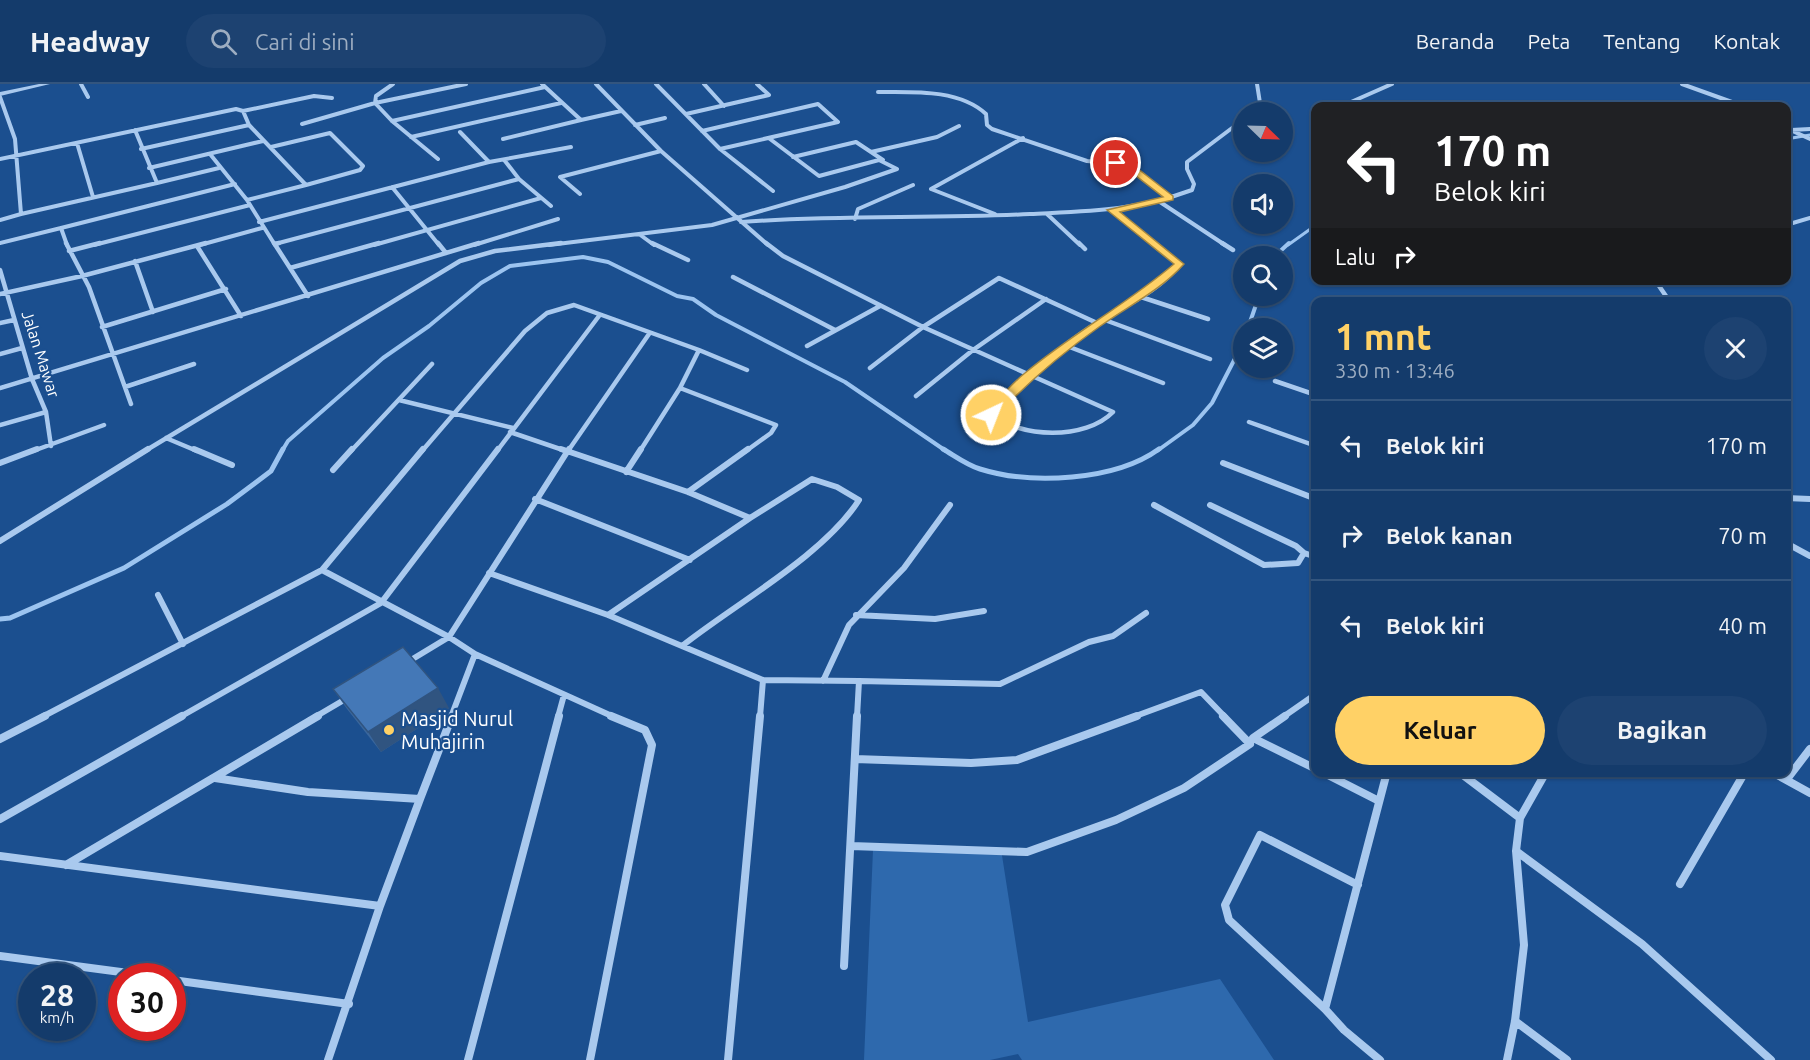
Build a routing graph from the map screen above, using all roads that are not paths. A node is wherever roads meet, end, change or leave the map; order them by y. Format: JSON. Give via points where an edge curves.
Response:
{"nodes":[{"id":1,"x":47,"y":84,"type":"edge"},
{"id":2,"x":81,"y":84,"type":"edge"},
{"id":3,"x":393,"y":84,"type":"edge"},
{"id":4,"x":466,"y":84,"type":"edge"},
{"id":5,"x":596,"y":84,"type":"edge"},
{"id":6,"x":656,"y":84,"type":"edge"},
{"id":7,"x":704,"y":84,"type":"edge"},
{"id":8,"x":757,"y":84,"type":"edge"},
{"id":9,"x":1257,"y":84,"type":"edge"},
{"id":10,"x":1392,"y":84,"type":"edge"},
{"id":11,"x":1682,"y":84,"type":"edge"},
{"id":12,"x":543,"y":86,"type":"edge"},
{"id":13,"x":878,"y":93,"type":"dead end"},
{"id":14,"x":0,"y":96,"type":"edge"},
{"id":15,"x":88,"y":97,"type":"dead end"},
{"id":16,"x":332,"y":98,"type":"dead end"},
{"id":17,"x":1260,"y":102,"type":"edge"},
{"id":18,"x":1351,"y":102,"type":"edge"},
{"id":19,"x":1732,"y":102,"type":"edge"},
{"id":20,"x":561,"y":103,"type":"junction"},
{"id":21,"x":375,"y":104,"type":"junction"},
{"id":22,"x":724,"y":106,"type":"junction"},
{"id":23,"x":243,"y":111,"type":"junction"},
{"id":24,"x":621,"y":111,"type":"junction"},
{"id":25,"x":686,"y":114,"type":"junction"},
{"id":26,"x":665,"y":118,"type":"dead end"},
{"id":27,"x":581,"y":120,"type":"junction"},
{"id":28,"x":392,"y":121,"type":"junction"},
{"id":29,"x":302,"y":124,"type":"dead end"},
{"id":30,"x":249,"y":125,"type":"junction"},
{"id":31,"x":635,"y":125,"type":"junction"},
{"id":32,"x":959,"y":126,"type":"dead end"},
{"id":33,"x":1233,"y":127,"type":"edge"},
{"id":34,"x":1791,"y":129,"type":"edge"},
{"id":35,"x":1810,"y":129,"type":"edge"},
{"id":36,"x":135,"y":130,"type":"junction"},
{"id":37,"x":1791,"y":130,"type":"edge"},
{"id":38,"x":702,"y":131,"type":"junction"},
{"id":39,"x":460,"y":132,"type":"dead end"},
{"id":40,"x":411,"y":137,"type":"junction"},
{"id":41,"x":1023,"y":138,"type":"junction"},
{"id":42,"x":503,"y":139,"type":"dead end"},
{"id":43,"x":770,"y":139,"type":"junction"},
{"id":44,"x":1810,"y":139,"type":"edge"},
{"id":45,"x":263,"y":141,"type":"junction"},
{"id":46,"x":77,"y":143,"type":"junction"},
{"id":47,"x":271,"y":147,"type":"junction"},
{"id":48,"x":571,"y":147,"type":"dead end"},
{"id":49,"x":141,"y":149,"type":"junction"},
{"id":50,"x":720,"y":149,"type":"junction"},
{"id":51,"x":661,"y":151,"type":"junction"},
{"id":52,"x":871,"y":152,"type":"junction"},
{"id":53,"x":210,"y":154,"type":"junction"},
{"id":54,"x":17,"y":155,"type":"junction"},
{"id":55,"x":793,"y":157,"type":"junction"},
{"id":56,"x":0,"y":159,"type":"edge"},
{"id":57,"x":438,"y":159,"type":"dead end"},
{"id":58,"x":884,"y":160,"type":"junction"},
{"id":59,"x":505,"y":161,"type":"junction"},
{"id":60,"x":489,"y":162,"type":"junction"},
{"id":61,"x":149,"y":168,"type":"junction"},
{"id":62,"x":219,"y":168,"type":"junction"},
{"id":63,"x":519,"y":179,"type":"junction"},
{"id":64,"x":157,"y":183,"type":"junction"},
{"id":65,"x":235,"y":184,"type":"junction"},
{"id":66,"x":306,"y":185,"type":"junction"},
{"id":67,"x":913,"y":185,"type":"dead end"},
{"id":68,"x":392,"y":187,"type":"junction"},
{"id":69,"x":773,"y":191,"type":"dead end"},
{"id":70,"x":580,"y":194,"type":"dead end"},
{"id":71,"x":93,"y":197,"type":"junction"},
{"id":72,"x":541,"y":198,"type":"junction"},
{"id":73,"x":1170,"y":198,"type":"junction"},
{"id":74,"x":1160,"y":202,"type":"junction"},
{"id":75,"x":248,"y":203,"type":"junction"},
{"id":76,"x":551,"y":206,"type":"dead end"},
{"id":77,"x":409,"y":207,"type":"junction"},
{"id":78,"x":1111,"y":210,"type":"junction"},
{"id":79,"x":21,"y":214,"type":"junction"},
{"id":80,"x":1047,"y":214,"type":"junction"},
{"id":81,"x":999,"y":216,"type":"junction"},
{"id":82,"x":735,"y":218,"type":"junction"},
{"id":83,"x":1810,"y":218,"type":"edge"},
{"id":84,"x":558,"y":219,"type":"dead end"},
{"id":85,"x":855,"y":219,"type":"junction"},
{"id":86,"x":1,"y":220,"type":"edge"},
{"id":87,"x":259,"y":222,"type":"junction"},
{"id":88,"x":741,"y":222,"type":"junction"},
{"id":89,"x":1791,"y":224,"type":"edge"},
{"id":90,"x":61,"y":228,"type":"junction"},
{"id":91,"x":262,"y":228,"type":"junction"},
{"id":92,"x":426,"y":229,"type":"junction"},
{"id":93,"x":639,"y":234,"type":"junction"},
{"id":94,"x":506,"y":235,"type":"junction"},
{"id":95,"x":0,"y":243,"type":"edge"},
{"id":96,"x":275,"y":244,"type":"junction"},
{"id":97,"x":197,"y":246,"type":"junction"},
{"id":98,"x":513,"y":248,"type":"junction"},
{"id":99,"x":1085,"y":249,"type":"dead end"},
{"id":100,"x":1233,"y":250,"type":"dead end"},
{"id":101,"x":69,"y":251,"type":"junction"},
{"id":102,"x":446,"y":253,"type":"junction"},
{"id":103,"x":688,"y":260,"type":"dead end"},
{"id":104,"x":135,"y":261,"type":"junction"},
{"id":105,"x":290,"y":268,"type":"junction"},
{"id":106,"x":0,"y":270,"type":"edge"},
{"id":107,"x":82,"y":276,"type":"junction"},
{"id":108,"x":733,"y":277,"type":"dead end"},
{"id":109,"x":226,"y":290,"type":"junction"},
{"id":110,"x":7,"y":293,"type":"junction"},
{"id":111,"x":0,"y":294,"type":"edge"},
{"id":112,"x":308,"y":296,"type":"junction"},
{"id":113,"x":1141,"y":297,"type":"junction"},
{"id":114,"x":1046,"y":299,"type":"junction"},
{"id":115,"x":880,"y":306,"type":"junction"},
{"id":116,"x":153,"y":312,"type":"junction"},
{"id":117,"x":241,"y":316,"type":"junction"},
{"id":118,"x":599,"y":316,"type":"junction"},
{"id":119,"x":1208,"y":319,"type":"dead end"},
{"id":120,"x":14,"y":320,"type":"junction"},
{"id":121,"x":1105,"y":320,"type":"junction"},
{"id":122,"x":0,"y":323,"type":"edge"},
{"id":123,"x":1097,"y":323,"type":"junction"},
{"id":124,"x":102,"y":327,"type":"junction"},
{"id":125,"x":923,"y":327,"type":"junction"},
{"id":126,"x":835,"y":330,"type":"junction"},
{"id":127,"x":649,"y":334,"type":"junction"},
{"id":128,"x":807,"y":346,"type":"dead end"},
{"id":129,"x":1067,"y":346,"type":"junction"},
{"id":130,"x":22,"y":348,"type":"junction"},
{"id":131,"x":699,"y":350,"type":"junction"},
{"id":132,"x":973,"y":350,"type":"junction"},
{"id":133,"x":0,"y":354,"type":"edge"},
{"id":134,"x":113,"y":355,"type":"junction"},
{"id":135,"x":1210,"y":358,"type":"dead end"},
{"id":136,"x":194,"y":364,"type":"dead end"},
{"id":137,"x":432,"y":364,"type":"dead end"},
{"id":138,"x":870,"y":368,"type":"dead end"},
{"id":139,"x":747,"y":370,"type":"dead end"},
{"id":140,"x":1028,"y":376,"type":"junction"},
{"id":141,"x":32,"y":379,"type":"junction"},
{"id":142,"x":1275,"y":381,"type":"dead end"},
{"id":143,"x":1163,"y":382,"type":"dead end"},
{"id":144,"x":125,"y":387,"type":"junction"},
{"id":145,"x":0,"y":388,"type":"edge"},
{"id":146,"x":680,"y":388,"type":"junction"},
{"id":147,"x":1311,"y":393,"type":"edge"},
{"id":148,"x":916,"y":396,"type":"dead end"},
{"id":149,"x":399,"y":400,"type":"junction"},
{"id":150,"x":131,"y":404,"type":"dead end"},
{"id":151,"x":46,"y":412,"type":"junction"},
{"id":152,"x":455,"y":415,"type":"junction"},
{"id":153,"x":1249,"y":422,"type":"dead end"},
{"id":154,"x":0,"y":425,"type":"edge"},
{"id":155,"x":104,"y":425,"type":"dead end"},
{"id":156,"x":512,"y":430,"type":"junction"},
{"id":157,"x":166,"y":438,"type":"junction"},
{"id":158,"x":1311,"y":444,"type":"edge"},
{"id":159,"x":51,"y":446,"type":"junction"},
{"id":160,"x":568,"y":451,"type":"junction"},
{"id":161,"x":0,"y":463,"type":"edge"},
{"id":162,"x":1223,"y":463,"type":"dead end"},
{"id":163,"x":232,"y":465,"type":"dead end"},
{"id":164,"x":333,"y":470,"type":"dead end"},
{"id":165,"x":626,"y":472,"type":"junction"},
{"id":166,"x":688,"y":492,"type":"junction"},
{"id":167,"x":1311,"y":497,"type":"edge"},
{"id":168,"x":1791,"y":498,"type":"edge"},
{"id":169,"x":1810,"y":499,"type":"edge"},
{"id":170,"x":535,"y":500,"type":"junction"},
{"id":171,"x":950,"y":505,"type":"dead end"},
{"id":172,"x":1154,"y":505,"type":"dead end"},
{"id":173,"x":1209,"y":505,"type":"dead end"},
{"id":174,"x":750,"y":518,"type":"junction"},
{"id":175,"x":0,"y":541,"type":"edge"},
{"id":176,"x":1791,"y":546,"type":"edge"},
{"id":177,"x":1304,"y":553,"type":"junction"},
{"id":178,"x":1311,"y":556,"type":"edge"},
{"id":179,"x":1810,"y":556,"type":"edge"},
{"id":180,"x":690,"y":560,"type":"junction"},
{"id":181,"x":322,"y":570,"type":"junction"},
{"id":182,"x":489,"y":573,"type":"junction"},
{"id":183,"x":158,"y":595,"type":"dead end"},
{"id":184,"x":381,"y":603,"type":"junction"},
{"id":185,"x":984,"y":611,"type":"dead end"},
{"id":186,"x":1146,"y":613,"type":"dead end"},
{"id":187,"x":608,"y":615,"type":"junction"},
{"id":188,"x":856,"y":615,"type":"junction"},
{"id":189,"x":449,"y":637,"type":"junction"},
{"id":190,"x":183,"y":644,"type":"junction"},
{"id":191,"x":682,"y":646,"type":"junction"},
{"id":192,"x":474,"y":654,"type":"junction"},
{"id":193,"x":398,"y":668,"type":"edge"},
{"id":194,"x":763,"y":680,"type":"junction"},
{"id":195,"x":823,"y":681,"type":"junction"},
{"id":196,"x":859,"y":681,"type":"junction"},
{"id":197,"x":357,"y":692,"type":"edge"},
{"id":198,"x":564,"y":695,"type":"junction"},
{"id":199,"x":1311,"y":697,"type":"edge"},
{"id":200,"x":0,"y":739,"type":"edge"},
{"id":201,"x":1810,"y":749,"type":"edge"},
{"id":202,"x":855,"y":759,"type":"junction"},
{"id":203,"x":1311,"y":767,"type":"edge"},
{"id":204,"x":1791,"y":774,"type":"edge"},
{"id":205,"x":1332,"y":777,"type":"edge"},
{"id":206,"x":1386,"y":777,"type":"edge"},
{"id":207,"x":1466,"y":777,"type":"edge"},
{"id":208,"x":1543,"y":777,"type":"edge"},
{"id":209,"x":1742,"y":777,"type":"edge"},
{"id":210,"x":1783,"y":777,"type":"edge"},
{"id":211,"x":215,"y":778,"type":"junction"},
{"id":212,"x":1787,"y":779,"type":"joint"},
{"id":213,"x":1810,"y":793,"type":"edge"},
{"id":214,"x":420,"y":799,"type":"junction"},
{"id":215,"x":1379,"y":801,"type":"junction"},
{"id":216,"x":1520,"y":818,"type":"junction"},
{"id":217,"x":0,"y":819,"type":"edge"},
{"id":218,"x":851,"y":846,"type":"junction"},
{"id":219,"x":1516,"y":851,"type":"junction"},
{"id":220,"x":0,"y":855,"type":"edge"},
{"id":221,"x":66,"y":865,"type":"junction"},
{"id":222,"x":1680,"y":884,"type":"dead end"},
{"id":223,"x":1358,"y":885,"type":"junction"},
{"id":224,"x":380,"y":906,"type":"junction"},
{"id":225,"x":0,"y":956,"type":"edge"},
{"id":226,"x":844,"y":966,"type":"dead end"},
{"id":227,"x":108,"y":970,"type":"edge"},
{"id":228,"x":186,"y":982,"type":"edge"},
{"id":229,"x":348,"y":1004,"type":"junction"},
{"id":230,"x":1325,"y":1009,"type":"junction"},
{"id":231,"x":1515,"y":1022,"type":"junction"},
{"id":232,"x":328,"y":1060,"type":"edge"},
{"id":233,"x":468,"y":1060,"type":"edge"},
{"id":234,"x":591,"y":1060,"type":"edge"},
{"id":235,"x":728,"y":1060,"type":"edge"},
{"id":236,"x":1380,"y":1060,"type":"edge"},
{"id":237,"x":1506,"y":1060,"type":"edge"},
{"id":238,"x":1567,"y":1060,"type":"edge"},
{"id":239,"x":1771,"y":1060,"type":"edge"}],
"edges":[{"from":1,"to":14,"type":"street"},
{"from":2,"to":15,"type":"street"},
{"from":3,"to":21,"type":"street","via":[[376,96]]},
{"from":4,"to":21,"type":"street"},
{"from":5,"to":24,"type":"street"},
{"from":6,"to":25,"type":"street"},
{"from":7,"to":22,"type":"street"},
{"from":8,"to":22,"type":"street","via":[[769,95]]},
{"from":9,"to":17,"type":"street"},
{"from":10,"to":18,"type":"street"},
{"from":11,"to":19,"type":"street"},
{"from":12,"to":20,"type":"street"},
{"from":12,"to":28,"type":"street"},
{"from":13,"to":41,"type":"street","via":[[928,93],[969,103],[984,112],[989,127]]},
{"from":14,"to":54,"type":"street","via":[[11,119]]},
{"from":16,"to":23,"type":"street","via":[[314,96]]},
{"from":20,"to":27,"type":"street"},
{"from":20,"to":40,"type":"street"},
{"from":21,"to":28,"type":"street"},
{"from":21,"to":29,"type":"street"},
{"from":22,"to":25,"type":"street"},
{"from":23,"to":30,"type":"street"},
{"from":23,"to":36,"type":"street","via":[[236,109]]},
{"from":24,"to":27,"type":"street"},
{"from":24,"to":31,"type":"street"},
{"from":25,"to":38,"type":"street"},
{"from":26,"to":31,"type":"street"},
{"from":27,"to":42,"type":"street"},
{"from":28,"to":40,"type":"street"},
{"from":30,"to":45,"type":"street"},
{"from":30,"to":49,"type":"street"},
{"from":31,"to":51,"type":"street"},
{"from":32,"to":52,"type":"street","via":[[937,137]]},
{"from":33,"to":73,"type":"street","via":[[1190,158],[1186,165],[1194,187]]},
{"from":34,"to":35,"type":"street"},
{"from":36,"to":46,"type":"street"},
{"from":36,"to":49,"type":"street"},
{"from":37,"to":44,"type":"street"},
{"from":38,"to":43,"type":"street","via":[[818,104],[838,123]]},
{"from":38,"to":50,"type":"street"},
{"from":39,"to":60,"type":"street"},
{"from":40,"to":57,"type":"street"},
{"from":41,"to":73,"type":"street","via":[[1087,161],[1127,165]]},
{"from":41,"to":81,"type":"street","via":[[931,189]]},
{"from":43,"to":50,"type":"street"},
{"from":43,"to":55,"type":"street"},
{"from":45,"to":47,"type":"street"},
{"from":45,"to":53,"type":"street"},
{"from":46,"to":54,"type":"street"},
{"from":46,"to":71,"type":"street"},
{"from":47,"to":66,"type":"street"},
{"from":47,"to":66,"type":"street","via":[[330,133],[363,166]]},
{"from":48,"to":59,"type":"street"},
{"from":49,"to":61,"type":"street"},
{"from":50,"to":69,"type":"street"},
{"from":51,"to":70,"type":"street","via":[[560,177]]},
{"from":51,"to":82,"type":"street"},
{"from":52,"to":55,"type":"street","via":[[856,142]]},
{"from":52,"to":58,"type":"street"},
{"from":53,"to":61,"type":"street"},
{"from":53,"to":62,"type":"street"},
{"from":54,"to":56,"type":"street"},
{"from":54,"to":79,"type":"street"},
{"from":55,"to":58,"type":"street","via":[[819,176]]},
{"from":58,"to":82,"type":"street","via":[[896,170]]},
{"from":59,"to":60,"type":"street"},
{"from":59,"to":63,"type":"street"},
{"from":60,"to":68,"type":"street"},
{"from":61,"to":64,"type":"street"},
{"from":62,"to":64,"type":"street"},
{"from":62,"to":65,"type":"street"},
{"from":63,"to":72,"type":"street"},
{"from":63,"to":77,"type":"street"},
{"from":64,"to":71,"type":"street"},
{"from":65,"to":75,"type":"street"},
{"from":65,"to":90,"type":"street"},
{"from":66,"to":75,"type":"street"},
{"from":67,"to":85,"type":"street","via":[[858,209]]},
{"from":68,"to":77,"type":"street"},
{"from":68,"to":87,"type":"street"},
{"from":71,"to":79,"type":"street"},
{"from":72,"to":76,"type":"street"},
{"from":72,"to":92,"type":"street"},
{"from":73,"to":74,"type":"street"},
{"from":74,"to":78,"type":"street"},
{"from":74,"to":100,"type":"street"},
{"from":75,"to":87,"type":"street"},
{"from":75,"to":101,"type":"street"},
{"from":77,"to":92,"type":"street"},
{"from":77,"to":96,"type":"street"},
{"from":78,"to":80,"type":"street"},
{"from":78,"to":113,"type":"street","via":[[1179,261],[1177,268]]},
{"from":79,"to":86,"type":"street"},
{"from":80,"to":81,"type":"street"},
{"from":80,"to":99,"type":"street"},
{"from":81,"to":85,"type":"street"},
{"from":82,"to":88,"type":"street"},
{"from":82,"to":93,"type":"street","via":[[712,225]]},
{"from":83,"to":89,"type":"street"},
{"from":84,"to":94,"type":"street"},
{"from":85,"to":88,"type":"street"},
{"from":87,"to":91,"type":"street"},
{"from":88,"to":115,"type":"street","via":[[783,256]]},
{"from":90,"to":95,"type":"street"},
{"from":90,"to":101,"type":"street"},
{"from":91,"to":96,"type":"street"},
{"from":91,"to":97,"type":"street"},
{"from":92,"to":102,"type":"street"},
{"from":92,"to":105,"type":"street"},
{"from":93,"to":98,"type":"street"},
{"from":93,"to":103,"type":"street"},
{"from":94,"to":98,"type":"street"},
{"from":94,"to":102,"type":"street"},
{"from":96,"to":105,"type":"street"},
{"from":97,"to":104,"type":"street"},
{"from":97,"to":109,"type":"street"},
{"from":98,"to":157,"type":"street","via":[[472,256],[449,267]]},
{"from":101,"to":107,"type":"street"},
{"from":102,"to":112,"type":"street"},
{"from":104,"to":107,"type":"street"},
{"from":104,"to":116,"type":"street"},
{"from":105,"to":112,"type":"street"},
{"from":106,"to":110,"type":"street","name":"Jalan Mawar"},
{"from":107,"to":110,"type":"street"},
{"from":107,"to":124,"type":"street"},
{"from":108,"to":126,"type":"street"},
{"from":109,"to":116,"type":"street"},
{"from":109,"to":117,"type":"street"},
{"from":110,"to":111,"type":"street"},
{"from":110,"to":120,"type":"street","name":"Jalan Mawar"},
{"from":112,"to":117,"type":"street"},
{"from":113,"to":119,"type":"street"},
{"from":113,"to":121,"type":"street"},
{"from":114,"to":123,"type":"street"},
{"from":114,"to":125,"type":"street","via":[[999,278]]},
{"from":114,"to":132,"type":"street"},
{"from":115,"to":125,"type":"street"},
{"from":115,"to":126,"type":"street"},
{"from":116,"to":124,"type":"street"},
{"from":117,"to":134,"type":"street"},
{"from":118,"to":127,"type":"street"},
{"from":118,"to":152,"type":"street","via":[[571,305],[532,322]]},
{"from":118,"to":156,"type":"street"},
{"from":120,"to":122,"type":"street"},
{"from":120,"to":130,"type":"street","name":"Jalan Mawar"},
{"from":121,"to":123,"type":"street"},
{"from":121,"to":135,"type":"street"},
{"from":123,"to":129,"type":"street"},
{"from":124,"to":134,"type":"street"},
{"from":125,"to":132,"type":"street"},
{"from":125,"to":138,"type":"street"},
{"from":126,"to":128,"type":"street"},
{"from":127,"to":131,"type":"street"},
{"from":127,"to":160,"type":"street"},
{"from":129,"to":140,"type":"street"},
{"from":129,"to":143,"type":"street"},
{"from":130,"to":133,"type":"street"},
{"from":130,"to":141,"type":"street","name":"Jalan Mawar"},
{"from":131,"to":139,"type":"street"},
{"from":131,"to":146,"type":"street"},
{"from":132,"to":140,"type":"street"},
{"from":132,"to":148,"type":"street"},
{"from":134,"to":141,"type":"street"},
{"from":134,"to":144,"type":"street"},
{"from":136,"to":144,"type":"street"},
{"from":137,"to":149,"type":"street"},
{"from":140,"to":140,"type":"street","via":[[1112,411],[1112,415],[1076,431],[1061,432],[1025,428],[992,416]]},
{"from":141,"to":145,"type":"street"},
{"from":141,"to":151,"type":"street","name":"Jalan Mawar"},
{"from":142,"to":147,"type":"street"},
{"from":144,"to":150,"type":"street"},
{"from":146,"to":165,"type":"street"},
{"from":146,"to":166,"type":"street","via":[[776,425],[771,433]]},
{"from":149,"to":152,"type":"street"},
{"from":149,"to":164,"type":"street"},
{"from":151,"to":154,"type":"street"},
{"from":151,"to":159,"type":"street","name":"Jalan Mawar"},
{"from":152,"to":156,"type":"street"},
{"from":152,"to":181,"type":"street"},
{"from":153,"to":158,"type":"street"},
{"from":155,"to":159,"type":"street"},
{"from":156,"to":160,"type":"street"},
{"from":156,"to":184,"type":"street"},
{"from":157,"to":163,"type":"street"},
{"from":157,"to":175,"type":"street"},
{"from":159,"to":161,"type":"street"},
{"from":160,"to":165,"type":"street"},
{"from":160,"to":170,"type":"street"},
{"from":162,"to":167,"type":"street"},
{"from":165,"to":166,"type":"street"},
{"from":166,"to":174,"type":"street"},
{"from":168,"to":169,"type":"street"},
{"from":170,"to":180,"type":"street"},
{"from":170,"to":182,"type":"street"},
{"from":171,"to":188,"type":"street","via":[[904,568]]},
{"from":172,"to":177,"type":"street","via":[[1264,565],[1298,563]]},
{"from":173,"to":177,"type":"street"},
{"from":174,"to":180,"type":"street"},
{"from":174,"to":191,"type":"street","via":[[812,479],[860,500],[829,535]]},
{"from":176,"to":179,"type":"street"},
{"from":177,"to":178,"type":"street"},
{"from":180,"to":187,"type":"street"},
{"from":181,"to":184,"type":"street"},
{"from":181,"to":190,"type":"street"},
{"from":182,"to":187,"type":"street"},
{"from":182,"to":189,"type":"street"},
{"from":183,"to":190,"type":"street"},
{"from":184,"to":189,"type":"street"},
{"from":184,"to":217,"type":"street"},
{"from":185,"to":188,"type":"street","via":[[935,619]]},
{"from":186,"to":196,"type":"street","via":[[1113,636],[1089,642],[1000,684]]},
{"from":187,"to":191,"type":"street"},
{"from":188,"to":195,"type":"street","via":[[837,645]]},
{"from":189,"to":192,"type":"street"},
{"from":189,"to":193,"type":"street"},
{"from":190,"to":200,"type":"street"},
{"from":191,"to":194,"type":"street"},
{"from":192,"to":198,"type":"street","via":[[517,670]]},
{"from":192,"to":214,"type":"street"},
{"from":194,"to":195,"type":"street"},
{"from":194,"to":235,"type":"street"},
{"from":195,"to":196,"type":"street"},
{"from":196,"to":202,"type":"street"},
{"from":197,"to":211,"type":"street"},
{"from":198,"to":233,"type":"street"},
{"from":198,"to":234,"type":"street","via":[[645,730],[652,745]]},
{"from":199,"to":203,"type":"street","via":[[1253,738]]},
{"from":201,"to":204,"type":"street"},
{"from":202,"to":218,"type":"street"},
{"from":202,"to":218,"type":"street","via":[[970,763],[1017,760],[1201,692],[1250,744],[1184,788],[1116,820],[1027,852]]},
{"from":205,"to":215,"type":"street"},
{"from":206,"to":215,"type":"street"},
{"from":207,"to":216,"type":"street"},
{"from":208,"to":216,"type":"street"},
{"from":209,"to":222,"type":"street"},
{"from":210,"to":212,"type":"street"},
{"from":211,"to":214,"type":"street","via":[[308,792]]},
{"from":211,"to":221,"type":"street"},
{"from":212,"to":213,"type":"street"},
{"from":214,"to":224,"type":"street"},
{"from":215,"to":223,"type":"street"},
{"from":216,"to":219,"type":"street"},
{"from":218,"to":226,"type":"street"},
{"from":219,"to":231,"type":"street","via":[[1524,945]]},
{"from":219,"to":239,"type":"street","via":[[1642,944]]},
{"from":220,"to":221,"type":"street"},
{"from":221,"to":224,"type":"street"},
{"from":223,"to":230,"type":"street"},
{"from":223,"to":230,"type":"street","via":[[1260,835],[1225,904],[1228,920]]},
{"from":224,"to":229,"type":"street"},
{"from":225,"to":227,"type":"street"},
{"from":228,"to":229,"type":"street"},
{"from":229,"to":232,"type":"street"},
{"from":230,"to":236,"type":"street"},
{"from":231,"to":237,"type":"street"},
{"from":231,"to":238,"type":"street"}]}
